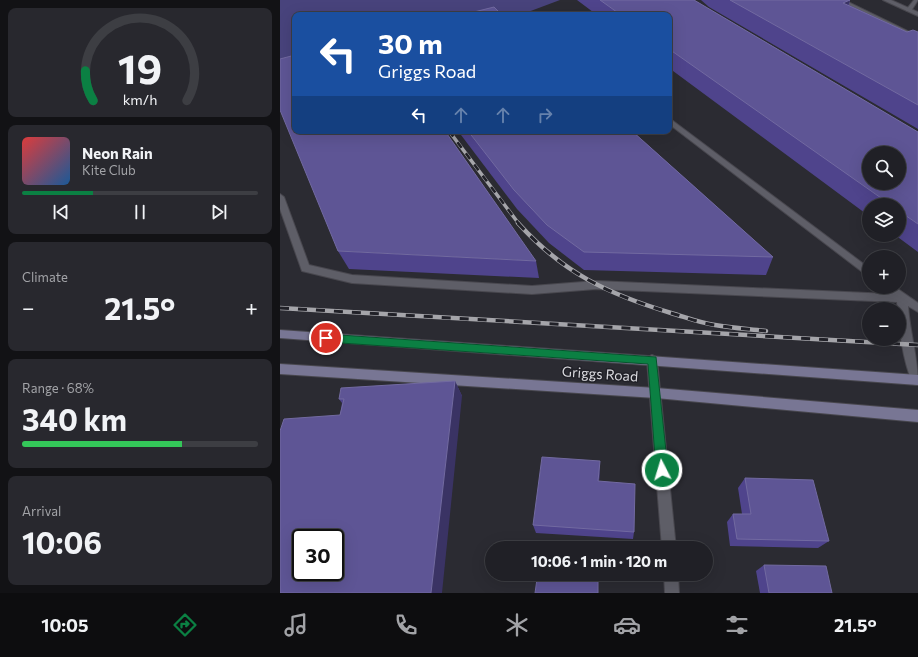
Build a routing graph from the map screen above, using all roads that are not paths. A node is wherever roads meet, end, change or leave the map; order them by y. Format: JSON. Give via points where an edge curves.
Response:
{"nodes":[{"id":1,"x":840,"y":0,"type":"edge"},
{"id":2,"x":886,"y":0,"type":"edge"},
{"id":3,"x":917,"y":0,"type":"edge"},
{"id":4,"x":909,"y":10,"type":"junction"},
{"id":5,"x":918,"y":14,"type":"edge"},
{"id":6,"x":918,"y":38,"type":"edge"},
{"id":7,"x":672,"y":122,"type":"edge"},
{"id":8,"x":280,"y":197,"type":"edge"},
{"id":9,"x":862,"y":268,"type":"edge"},
{"id":10,"x":897,"y":294,"type":"edge"},
{"id":11,"x":902,"y":298,"type":"junction"},
{"id":12,"x":918,"y":308,"type":"edge"},
{"id":13,"x":280,"y":334,"type":"edge"},
{"id":14,"x":652,"y":360,"type":"junction"},
{"id":15,"x":280,"y":369,"type":"edge"},
{"id":16,"x":918,"y":380,"type":"edge"},
{"id":17,"x":656,"y":393,"type":"junction"},
{"id":18,"x":918,"y":416,"type":"edge"},
{"id":19,"x":668,"y":541,"type":"edge"},
{"id":20,"x":671,"y":581,"type":"edge"},
{"id":21,"x":672,"y":593,"type":"edge"}],
"edges":[{"from":1,"to":6,"type":"street"},
{"from":2,"to":4,"type":"street"},
{"from":3,"to":4,"type":"street"},
{"from":4,"to":5,"type":"street"},
{"from":7,"to":9,"type":"street"},
{"from":8,"to":11,"type":"street","via":[[305,268],[352,279],[532,290],[596,285]]},
{"from":10,"to":11,"type":"street"},
{"from":11,"to":12,"type":"street"},
{"from":11,"to":16,"type":"street","via":[[906,344]]},
{"from":13,"to":14,"type":"main road","name":"Griggs Road"},
{"from":14,"to":16,"type":"main road","name":"Griggs Road"},
{"from":14,"to":17,"type":"street"},
{"from":15,"to":17,"type":"main road","name":"Griggs Road"},
{"from":17,"to":18,"type":"main road","name":"Griggs Road"},
{"from":17,"to":19,"type":"street"},
{"from":20,"to":21,"type":"street"}]}
